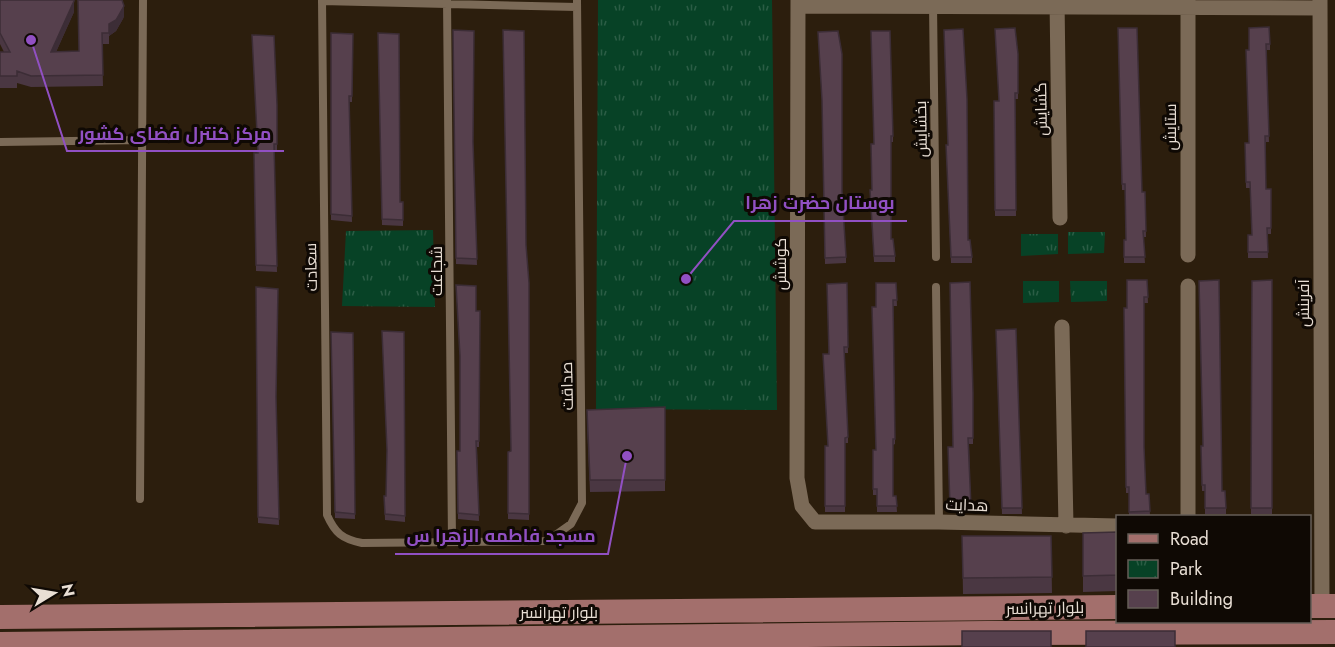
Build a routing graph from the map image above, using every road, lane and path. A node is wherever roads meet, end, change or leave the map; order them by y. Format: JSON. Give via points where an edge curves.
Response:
{"nodes":[{"id":1,"x":142,"y":0,"type":"edge"},
{"id":2,"x":322,"y":0,"type":"edge"},
{"id":3,"x":447,"y":2,"type":"edge"},
{"id":4,"x":577,"y":3,"type":"edge"},
{"id":5,"x":798,"y":3,"type":"edge"},
{"id":6,"x":933,"y":3,"type":"edge"},
{"id":7,"x":1057,"y":3,"type":"edge"},
{"id":8,"x":1188,"y":4,"type":"edge"},
{"id":9,"x":1320,"y":4,"type":"edge"},
{"id":10,"x":143,"y":140,"type":"junction"},
{"id":11,"x":0,"y":142,"type":"edge"},
{"id":12,"x":1060,"y":218,"type":"dead end"},
{"id":13,"x":1188,"y":255,"type":"dead end"},
{"id":14,"x":936,"y":257,"type":"dead end"},
{"id":15,"x":1188,"y":286,"type":"dead end"},
{"id":16,"x":936,"y":287,"type":"dead end"},
{"id":17,"x":1062,"y":327,"type":"dead end"},
{"id":18,"x":140,"y":499,"type":"dead end"},
{"id":19,"x":1188,"y":515,"type":"edge"},
{"id":20,"x":815,"y":522,"type":"joint"},
{"id":21,"x":939,"y":522,"type":"junction"},
{"id":22,"x":1066,"y":526,"type":"junction"},
{"id":23,"x":1116,"y":526,"type":"edge"},
{"id":24,"x":1315,"y":529,"type":"edge"},
{"id":25,"x":334,"y":532,"type":"joint"},
{"id":26,"x":452,"y":542,"type":"junction"},
{"id":27,"x":1322,"y":606,"type":"edge"},
{"id":28,"x":1116,"y":607,"type":"edge"},
{"id":29,"x":586,"y":612,"type":"junction"},
{"id":30,"x":382,"y":613,"type":"junction"},
{"id":31,"x":0,"y":617,"type":"edge"},
{"id":32,"x":786,"y":631,"type":"edge"},
{"id":33,"x":1327,"y":637,"type":"edge"},
{"id":34,"x":586,"y":642,"type":"edge"},
{"id":35,"x":383,"y":643,"type":"edge"},
{"id":36,"x":0,"y":644,"type":"edge"}],
"edges":[{"from":1,"to":10,"type":"lane"},
{"from":2,"to":3,"type":"lane"},
{"from":2,"to":25,"type":"lane","name":"سعادت","via":[[327,515]]},
{"from":3,"to":4,"type":"lane"},
{"from":3,"to":26,"type":"lane","name":"شجاعت"},
{"from":4,"to":26,"type":"lane","name":"صداقت","via":[[582,503],[571,524],[547,541]]},
{"from":5,"to":6,"type":"street"},
{"from":5,"to":20,"type":"street","name":"کوشش","via":[[797,478],[802,506]]},
{"from":6,"to":7,"type":"street"},
{"from":6,"to":14,"type":"lane","name":"بخشایش"},
{"from":7,"to":8,"type":"street"},
{"from":7,"to":12,"type":"street","name":"گشایش"},
{"from":8,"to":9,"type":"street"},
{"from":8,"to":13,"type":"street","name":"ستایش"},
{"from":9,"to":24,"type":"street","name":"آفرینش"},
{"from":10,"to":11,"type":"lane"},
{"from":10,"to":18,"type":"lane"},
{"from":15,"to":19,"type":"street"},
{"from":16,"to":21,"type":"lane"},
{"from":17,"to":22,"type":"street"},
{"from":20,"to":21,"type":"street","name":"هدایت"},
{"from":21,"to":22,"type":"street","name":"هدایت"},
{"from":22,"to":23,"type":"street","name":"هدایت"},
{"from":24,"to":27,"type":"street","name":"آفرینش"},
{"from":25,"to":26,"type":"lane","name":"صداقت","via":[[362,543]]},
{"from":28,"to":32,"type":"main road","name":"بلوار تهرانسر"},
{"from":29,"to":30,"type":"main road","name":"بلوار تهرانسر"},
{"from":29,"to":32,"type":"main road","name":"بلوار تهرانسر"},
{"from":29,"to":34,"type":"street"},
{"from":30,"to":31,"type":"main road","name":"بلوار تهرانسر"},
{"from":30,"to":35,"type":"street"},
{"from":32,"to":33,"type":"main road","name":"بلوار تهرانسر"},
{"from":32,"to":34,"type":"main road","name":"بلوار تهرانسر"},
{"from":34,"to":35,"type":"main road","name":"بلوار تهرانسر"},
{"from":35,"to":36,"type":"main road","name":"بلوار تهرانسر"}]}
